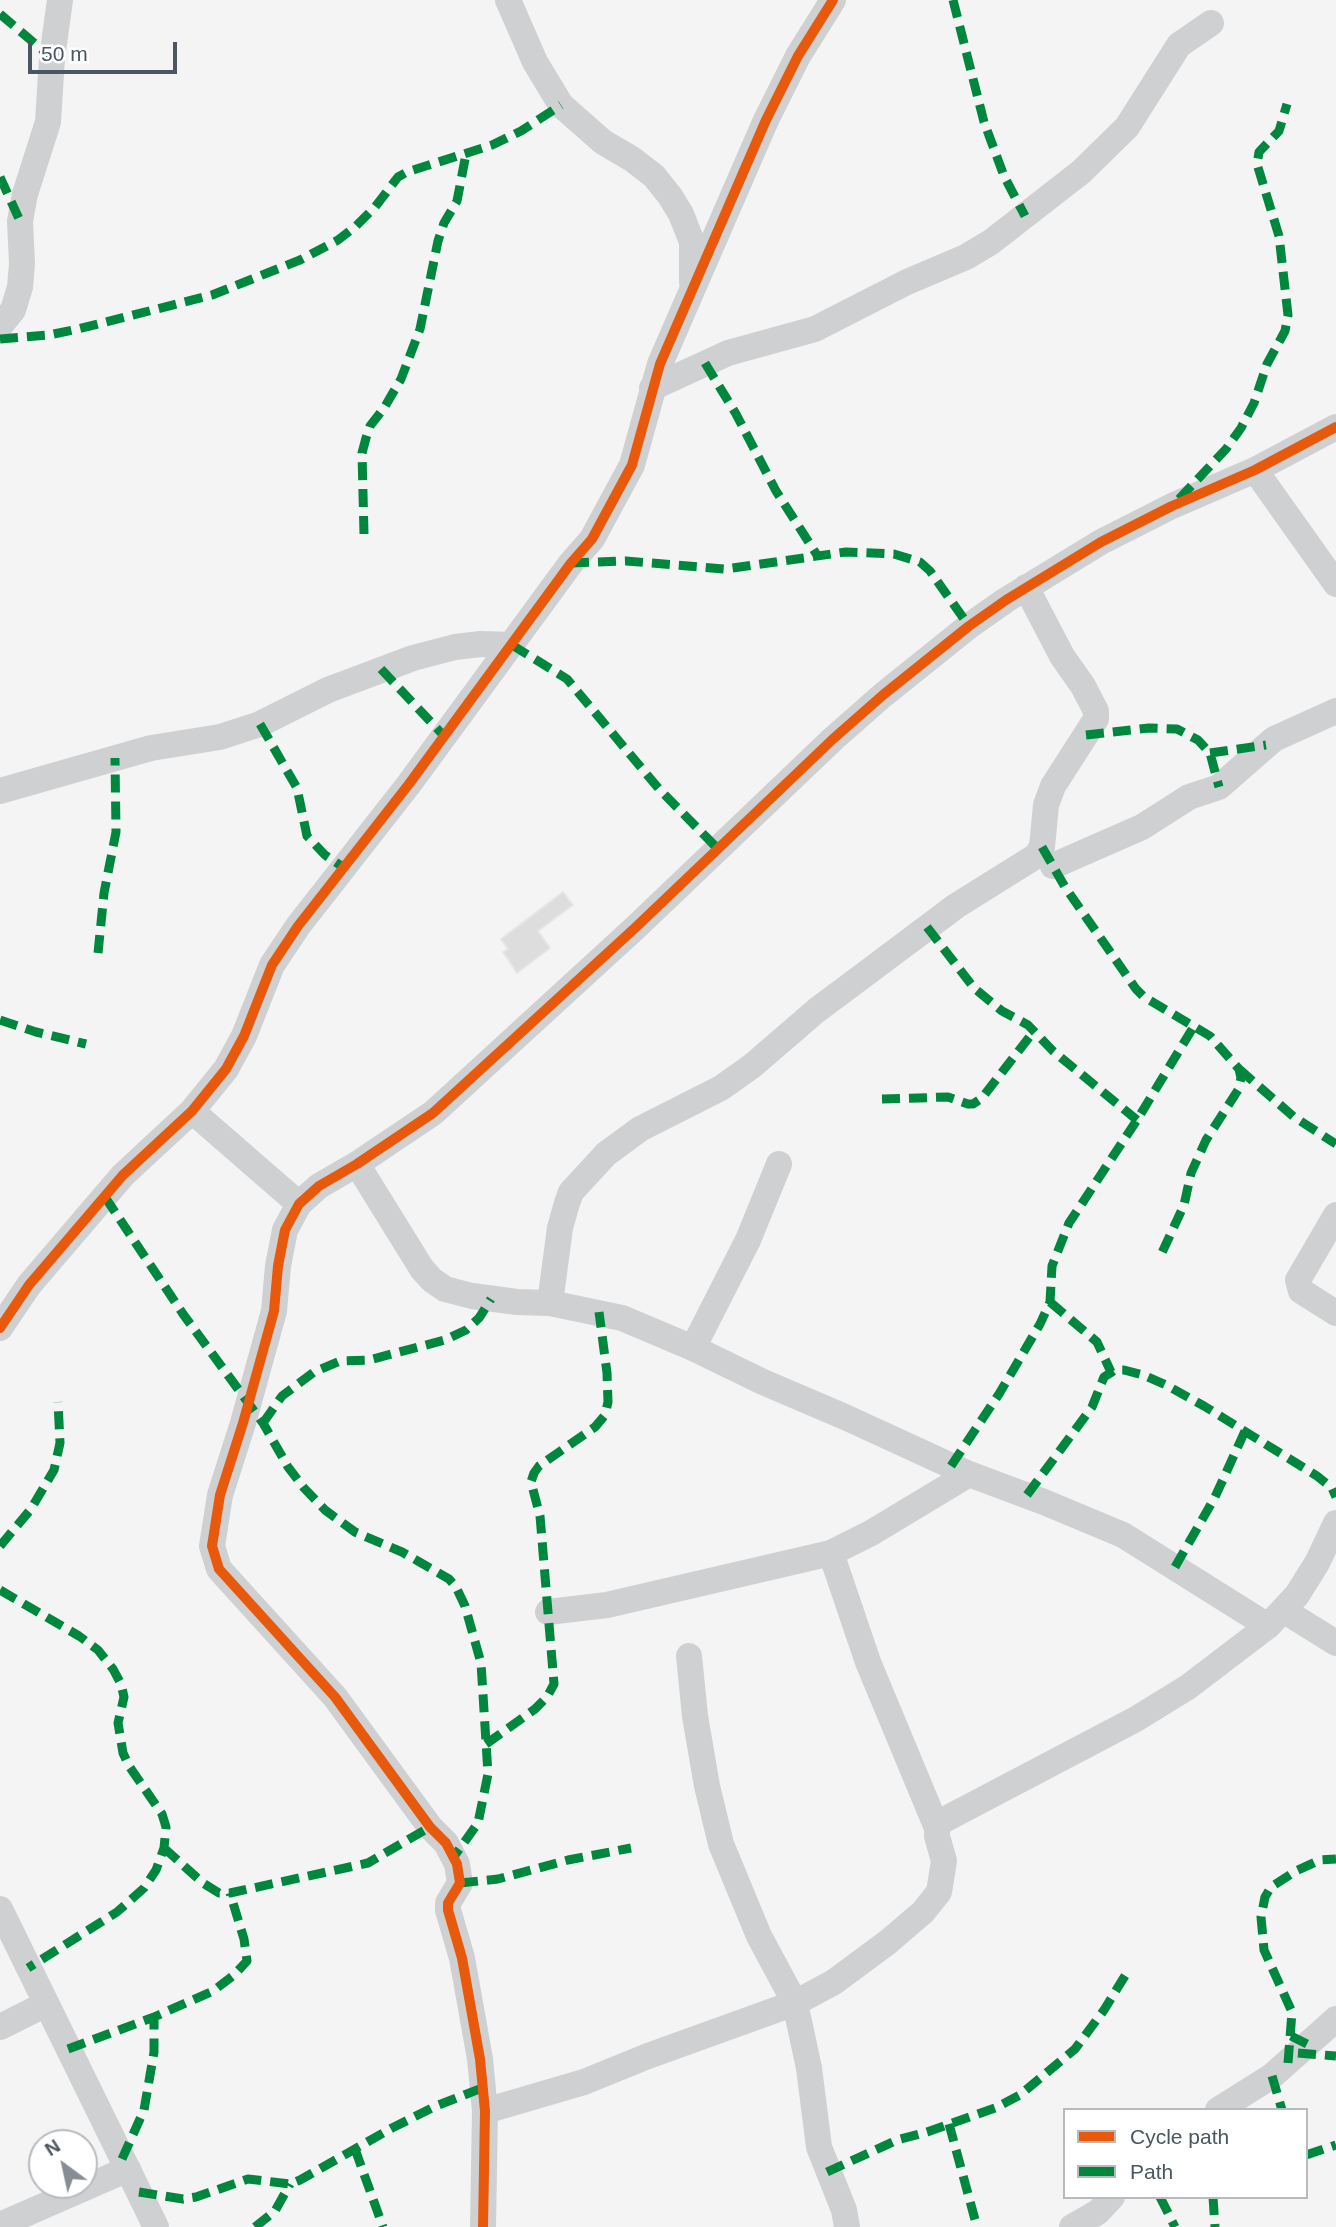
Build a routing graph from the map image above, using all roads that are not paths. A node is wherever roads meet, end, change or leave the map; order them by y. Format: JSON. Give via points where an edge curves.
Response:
{"nodes":[{"id":1,"x":60,"y":0,"type":"edge"},
{"id":2,"x":508,"y":0,"type":"edge"},
{"id":3,"x":833,"y":0,"type":"edge"},
{"id":4,"x":1211,"y":23,"type":"dead end"},
{"id":5,"x":692,"y":289,"type":"junction"},
{"id":6,"x":0,"y":326,"type":"edge"},
{"id":7,"x":652,"y":388,"type":"junction"},
{"id":8,"x":1336,"y":427,"type":"edge"},
{"id":9,"x":1255,"y":470,"type":"junction"},
{"id":10,"x":1336,"y":584,"type":"edge"},
{"id":11,"x":1026,"y":587,"type":"junction"},
{"id":12,"x":512,"y":645,"type":"junction"},
{"id":13,"x":1336,"y":711,"type":"edge"},
{"id":14,"x":0,"y":791,"type":"edge"},
{"id":15,"x":1053,"y":866,"type":"dead end"},
{"id":16,"x":192,"y":1111,"type":"junction"},
{"id":17,"x":357,"y":1164,"type":"junction"},
{"id":18,"x":779,"y":1164,"type":"dead end"},
{"id":19,"x":299,"y":1205,"type":"junction"},
{"id":20,"x":1336,"y":1215,"type":"edge"},
{"id":21,"x":550,"y":1303,"type":"junction"},
{"id":22,"x":1336,"y":1312,"type":"edge"},
{"id":23,"x":0,"y":1328,"type":"edge"},
{"id":24,"x":693,"y":1348,"type":"junction"},
{"id":25,"x":969,"y":1474,"type":"junction"},
{"id":26,"x":1336,"y":1523,"type":"edge"},
{"id":27,"x":831,"y":1553,"type":"junction"},
{"id":28,"x":548,"y":1612,"type":"dead end"},
{"id":29,"x":1275,"y":1618,"type":"junction"},
{"id":30,"x":1336,"y":1643,"type":"edge"},
{"id":31,"x":689,"y":1657,"type":"dead end"},
{"id":32,"x":937,"y":1828,"type":"junction"},
{"id":33,"x":0,"y":1909,"type":"edge"},
{"id":34,"x":795,"y":2003,"type":"junction"},
{"id":35,"x":46,"y":2004,"type":"junction"},
{"id":36,"x":1336,"y":2019,"type":"edge"},
{"id":37,"x":0,"y":2027,"type":"edge"},
{"id":38,"x":1221,"y":2108,"type":"edge"},
{"id":39,"x":485,"y":2111,"type":"junction"},
{"id":40,"x":128,"y":2169,"type":"junction"},
{"id":41,"x":1109,"y":2199,"type":"edge"},
{"id":42,"x":0,"y":2225,"type":"edge"},
{"id":43,"x":156,"y":2227,"type":"edge"},
{"id":44,"x":484,"y":2227,"type":"edge"},
{"id":45,"x":847,"y":2227,"type":"edge"},
{"id":46,"x":1072,"y":2227,"type":"edge"}],
"edges":[{"from":1,"to":6,"type":"street","via":[[48,121],[20,221],[20,287],[13,310]]},
{"from":2,"to":5,"type":"street","via":[[535,62],[561,105],[603,142],[654,176],[670,196],[692,242]]},
{"from":3,"to":5,"type":"street","via":[[766,120]]},
{"from":4,"to":7,"type":"street","via":[[1179,46],[1119,135],[1081,172],[991,242],[815,329],[728,353]]},
{"from":5,"to":7,"type":"street"},
{"from":7,"to":12,"type":"street","via":[[632,466],[614,500],[592,539]]},
{"from":8,"to":9,"type":"street"},
{"from":9,"to":10,"type":"street"},
{"from":9,"to":11,"type":"street","via":[[1101,542]]},
{"from":11,"to":17,"type":"street","via":[[883,695],[433,1113]]},
{"from":11,"to":21,"type":"street","via":[[1096,711],[1096,719],[1053,786],[1046,805],[1042,847],[1036,856],[956,906],[817,1010],[721,1088],[640,1129],[606,1154],[571,1192],[560,1227]]},
{"from":12,"to":14,"type":"street","via":[[481,643],[413,658],[233,733],[150,748]]},
{"from":12,"to":16,"type":"street","via":[[298,926],[272,965],[226,1069]]},
{"from":13,"to":15,"type":"street","via":[[1274,740],[1219,787],[1189,797],[1142,827]]},
{"from":16,"to":19,"type":"street"},
{"from":16,"to":23,"type":"street","via":[[123,1175],[29,1285]]},
{"from":17,"to":19,"type":"street","via":[[318,1186]]},
{"from":17,"to":21,"type":"street","via":[[422,1269],[438,1284],[472,1296]]},
{"from":18,"to":24,"type":"street","via":[[748,1240]]},
{"from":19,"to":39,"type":"street","via":[[285,1230],[274,1311],[220,1495],[212,1546],[219,1569],[335,1697],[446,1843],[457,1864],[460,1882],[448,1910],[480,2059]]},
{"from":20,"to":22,"type":"street","via":[[1298,1280],[1301,1291]]},
{"from":21,"to":24,"type":"street","via":[[622,1318]]},
{"from":24,"to":25,"type":"street"},
{"from":25,"to":27,"type":"street"},
{"from":25,"to":29,"type":"street","via":[[1123,1535]]},
{"from":26,"to":29,"type":"street","via":[[1297,1595]]},
{"from":27,"to":28,"type":"street","via":[[607,1605]]},
{"from":27,"to":32,"type":"street","via":[[868,1662]]},
{"from":29,"to":30,"type":"street"},
{"from":29,"to":32,"type":"street","via":[[1188,1687],[1136,1719],[950,1815]]},
{"from":31,"to":34,"type":"street","via":[[697,1728],[721,1844],[759,1936]]},
{"from":32,"to":34,"type":"street","via":[[944,1861],[939,1892],[923,1912],[834,1982]]},
{"from":33,"to":35,"type":"street"},
{"from":34,"to":39,"type":"street","via":[[584,2082]]},
{"from":34,"to":45,"type":"street","via":[[819,2147]]},
{"from":35,"to":37,"type":"street"},
{"from":35,"to":40,"type":"street"},
{"from":36,"to":38,"type":"street","via":[[1272,2076]]},
{"from":39,"to":44,"type":"street"},
{"from":40,"to":42,"type":"street"},
{"from":40,"to":43,"type":"street"},
{"from":41,"to":46,"type":"street","via":[[1098,2212]]}]}
